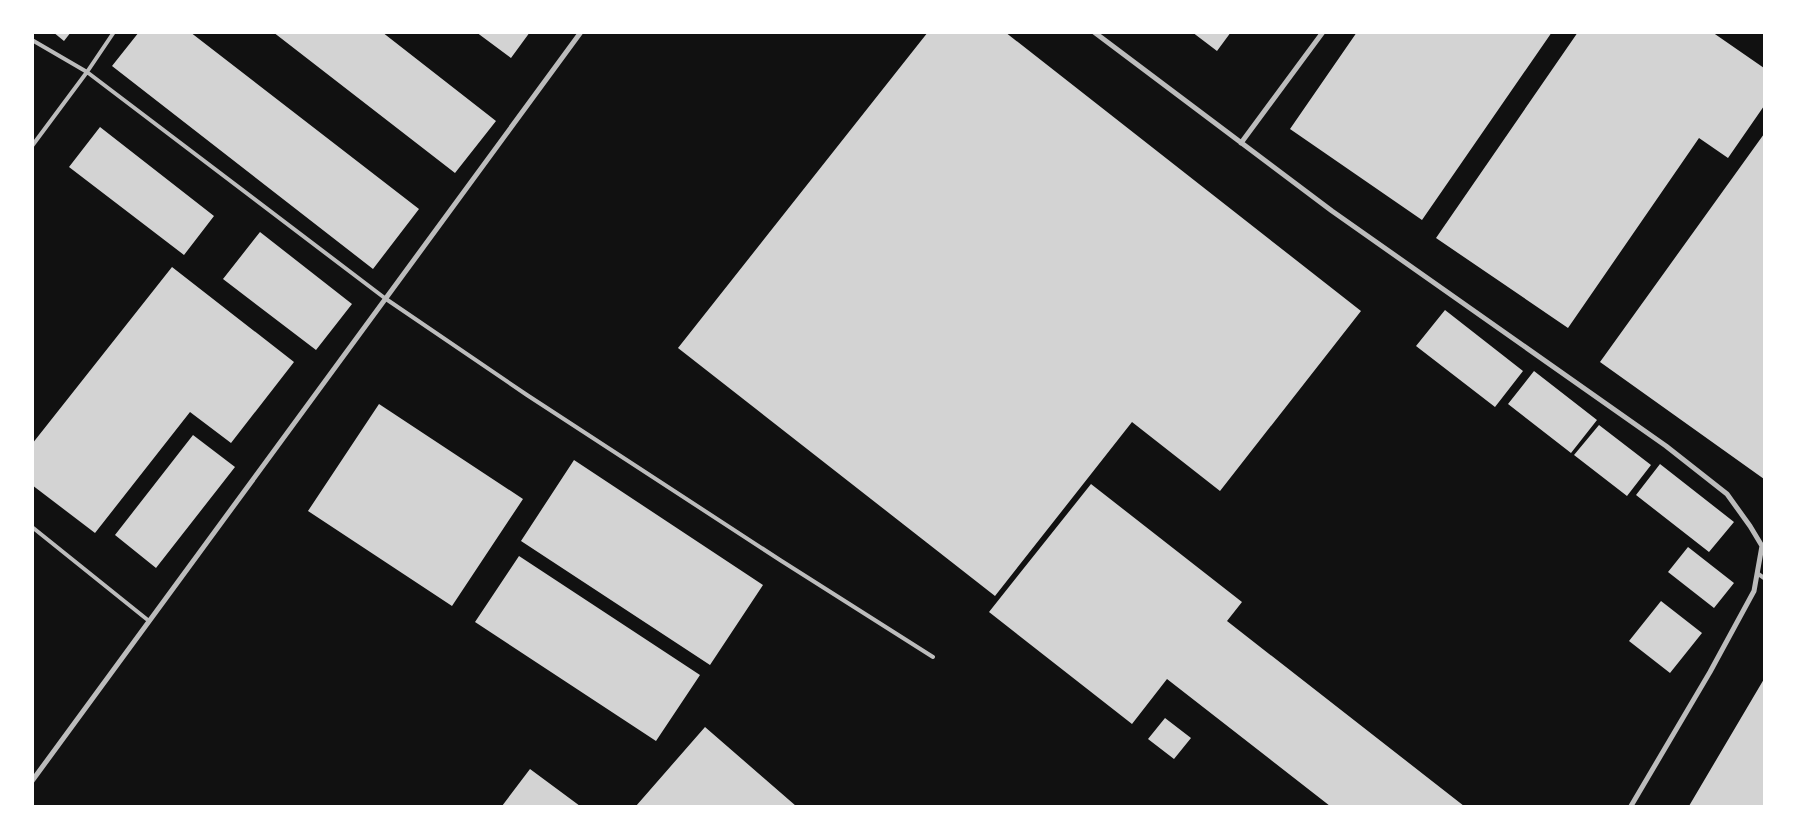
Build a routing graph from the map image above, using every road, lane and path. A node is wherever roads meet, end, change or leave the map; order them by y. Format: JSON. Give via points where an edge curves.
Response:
{"nodes":[{"id":1,"x":114,"y":32,"type":"edge"},
{"id":2,"x":581,"y":32,"type":"edge"},
{"id":3,"x":1094,"y":32,"type":"edge"},
{"id":4,"x":1323,"y":32,"type":"edge"},
{"id":5,"x":32,"y":40,"type":"edge"},
{"id":6,"x":88,"y":72,"type":"junction"},
{"id":7,"x":1241,"y":143,"type":"junction"},
{"id":8,"x":32,"y":146,"type":"edge"},
{"id":9,"x":386,"y":299,"type":"junction"},
{"id":10,"x":32,"y":527,"type":"edge"},
{"id":11,"x":1757,"y":573,"type":"junction"},
{"id":12,"x":1764,"y":578,"type":"edge"},
{"id":13,"x":149,"y":621,"type":"junction"},
{"id":14,"x":933,"y":657,"type":"dead end"},
{"id":15,"x":32,"y":781,"type":"edge"},
{"id":16,"x":1631,"y":806,"type":"edge"}],
"edges":[{"from":1,"to":6,"type":"lane"},
{"from":2,"to":9,"type":"street"},
{"from":3,"to":7,"type":"street"},
{"from":4,"to":7,"type":"street"},
{"from":5,"to":6,"type":"lane"},
{"from":6,"to":8,"type":"lane"},
{"from":6,"to":9,"type":"lane"},
{"from":7,"to":11,"type":"street","via":[[1332,212],[1666,446],[1727,494],[1762,546]]},
{"from":9,"to":13,"type":"street"},
{"from":9,"to":14,"type":"lane","via":[[739,534]]},
{"from":10,"to":13,"type":"lane"},
{"from":11,"to":12,"type":"lane"},
{"from":11,"to":16,"type":"street","via":[[1754,591],[1719,656]]},
{"from":13,"to":15,"type":"street"}]}
